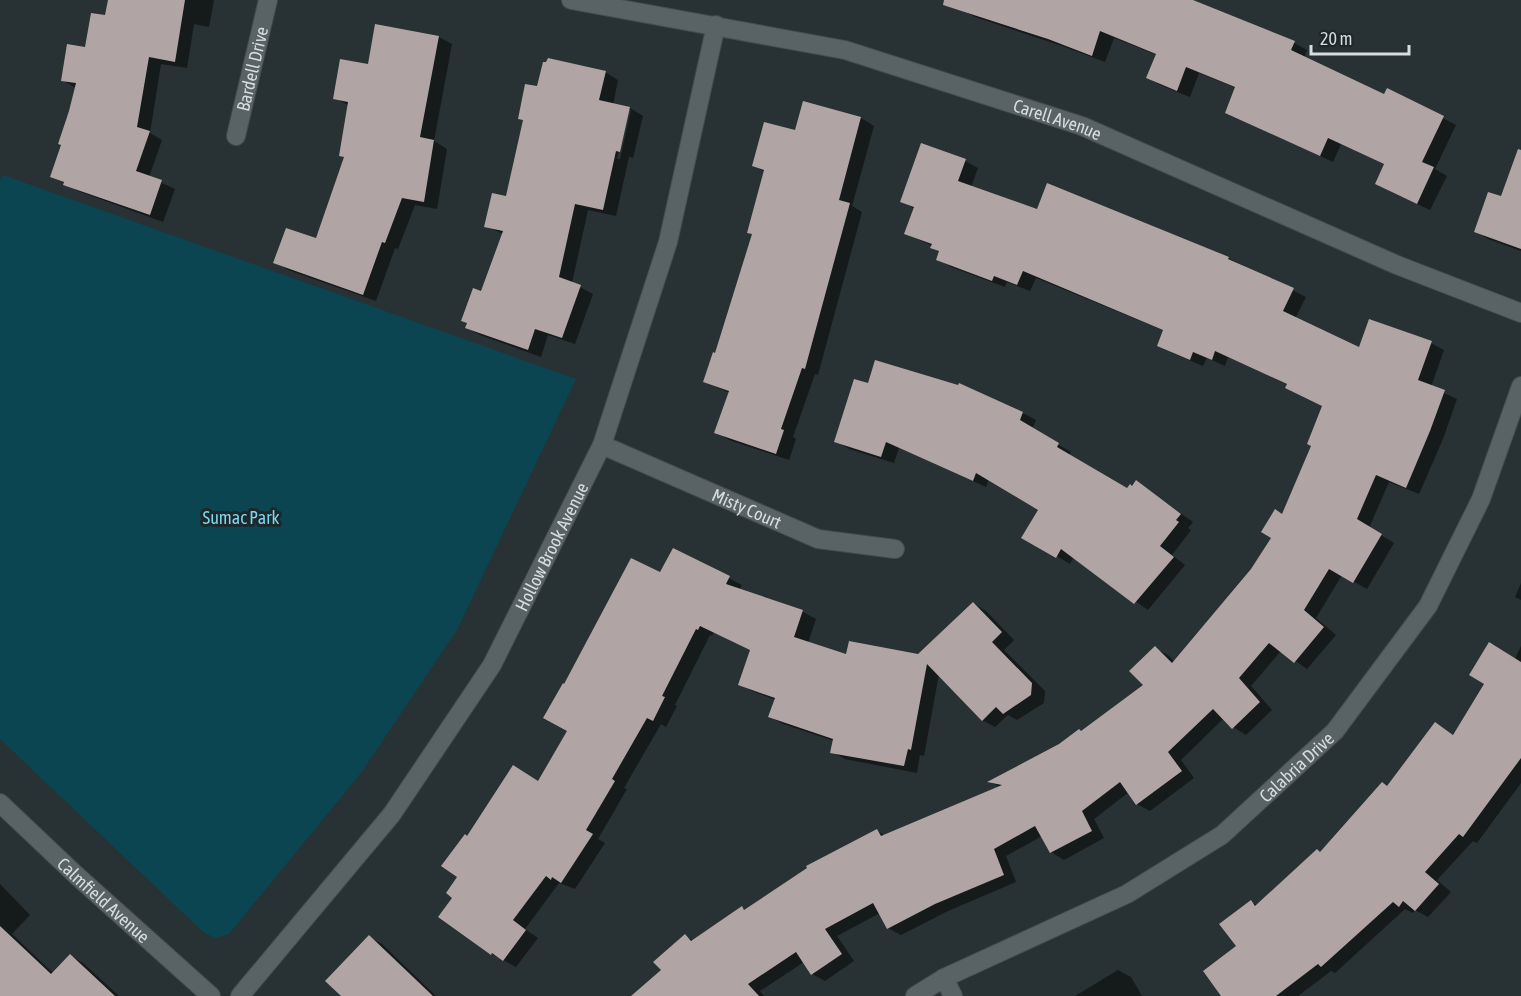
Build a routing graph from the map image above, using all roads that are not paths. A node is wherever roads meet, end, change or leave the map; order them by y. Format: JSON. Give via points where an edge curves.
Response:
{"nodes":[{"id":1,"x":268,"y":0,"type":"edge"},
{"id":2,"x":571,"y":0,"type":"edge"},
{"id":3,"x":716,"y":25,"type":"junction"},
{"id":4,"x":236,"y":136,"type":"dead end"},
{"id":5,"x":1521,"y":313,"type":"edge"},
{"id":6,"x":1521,"y":386,"type":"edge"},
{"id":7,"x":602,"y":445,"type":"junction"},
{"id":8,"x":895,"y":549,"type":"dead end"},
{"id":9,"x":0,"y":803,"type":"edge"},
{"id":10,"x":944,"y":978,"type":"junction"},
{"id":11,"x":211,"y":996,"type":"edge"},
{"id":12,"x":240,"y":996,"type":"edge"},
{"id":13,"x":915,"y":996,"type":"edge"},
{"id":14,"x":953,"y":996,"type":"edge"}],
"edges":[{"from":1,"to":4,"type":"street","name":"Bardell Drive"},
{"from":2,"to":3,"type":"street","name":"Carell Avenue"},
{"from":3,"to":5,"type":"street","name":"Carell Avenue","via":[[845,50],[1082,126],[1397,265]]},
{"from":3,"to":7,"type":"street","name":"Hollow Brook Avenue","via":[[668,242]]},
{"from":6,"to":10,"type":"street","name":"Calabria Drive","via":[[1481,499],[1428,606],[1335,731],[1222,835],[1127,894]]},
{"from":7,"to":8,"type":"street","name":"Misty Court","via":[[818,540]]},
{"from":7,"to":12,"type":"street","name":"Hollow Brook Avenue","via":[[486,675],[392,814]]},
{"from":9,"to":11,"type":"street","name":"Calmfield Avenue"},
{"from":10,"to":13,"type":"street","name":"Calabria Drive"},
{"from":10,"to":14,"type":"street"}]}
